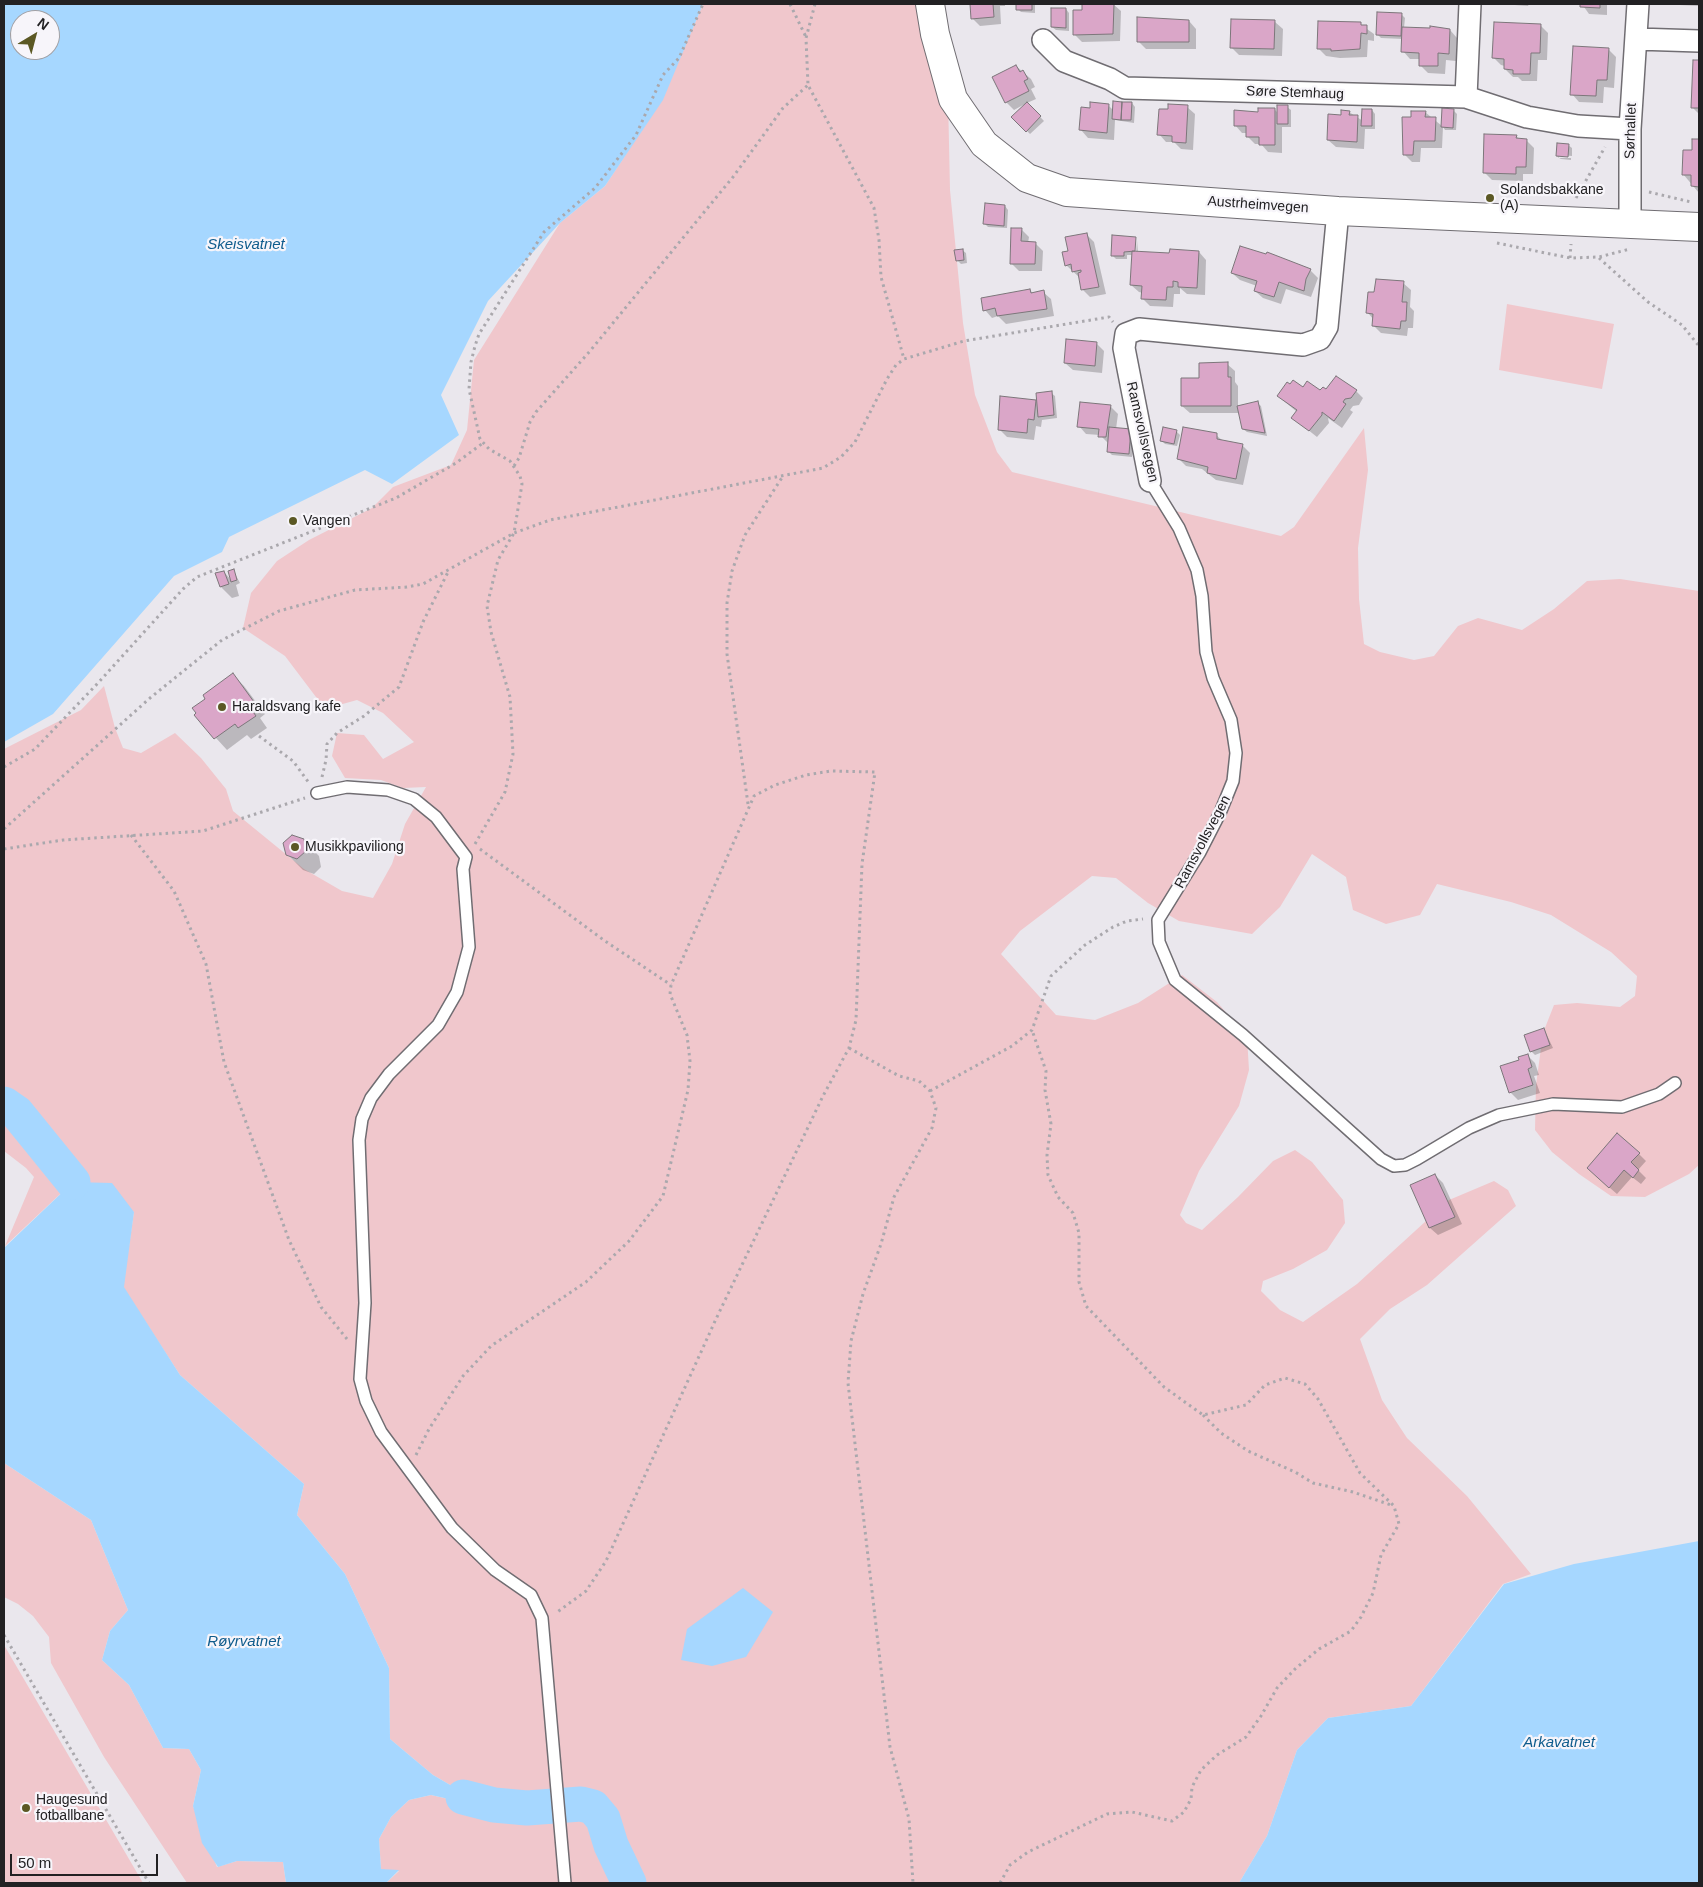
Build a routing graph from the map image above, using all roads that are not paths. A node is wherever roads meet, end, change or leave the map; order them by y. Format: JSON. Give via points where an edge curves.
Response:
{"nodes":[{"id":1,"x":930,"y":4,"type":"edge"},
{"id":2,"x":1470,"y":4,"type":"edge"},
{"id":3,"x":1638,"y":4,"type":"edge"},
{"id":4,"x":1637,"y":39,"type":"junction"},
{"id":5,"x":1042,"y":40,"type":"dead end"},
{"id":6,"x":1699,"y":41,"type":"edge"},
{"id":7,"x":1466,"y":97,"type":"junction"},
{"id":8,"x":1630,"y":129,"type":"junction"},
{"id":9,"x":1338,"y":211,"type":"junction"},
{"id":10,"x":1699,"y":227,"type":"edge"},
{"id":11,"x":1631,"y":236,"type":"junction"},
{"id":12,"x":1150,"y":481,"type":"joint"},
{"id":13,"x":317,"y":794,"type":"road end"},
{"id":14,"x":1675,"y":1083,"type":"dead end"},
{"id":15,"x":565,"y":1883,"type":"edge"}],
"edges":[{"from":1,"to":9,"type":"main road","name":"Austrheimvegen","via":[[953,98],[984,144],[1027,178],[1067,192]]},
{"from":2,"to":7,"type":"street"},
{"from":3,"to":4,"type":"street","name":"Sørhallet"},
{"from":4,"to":6,"type":"street"},
{"from":4,"to":8,"type":"street","name":"Sørhallet"},
{"from":5,"to":7,"type":"street","name":"Søre Stemhaug","via":[[1064,61],[1125,88]]},
{"from":7,"to":8,"type":"street","name":"Søre Stemhaug","via":[[1527,117],[1578,126]]},
{"from":8,"to":11,"type":"street","name":"Sørhallet"},
{"from":9,"to":11,"type":"main road","name":"Austrheimvegen"},
{"from":9,"to":12,"type":"street","name":"Ramsvollsvegen","via":[[1327,327],[1320,339],[1303,345],[1139,329],[1126,334],[1124,348]]},
{"from":10,"to":11,"type":"main road","name":"Austrheimvegen"},
{"from":12,"to":14,"type":"lane","name":"Ramsvollsvegen","via":[[1179,528],[1197,570],[1206,652],[1231,720],[1236,753],[1233,781],[1220,813],[1158,920],[1159,942],[1171,973],[1181,986],[1222,1017],[1381,1159],[1394,1166],[1417,1160],[1469,1128],[1499,1115],[1553,1104],[1622,1107],[1659,1094]]},
{"from":13,"to":15,"type":"lane","via":[[347,787],[388,790],[414,799],[436,817],[466,857],[469,947],[457,992],[438,1025],[389,1074],[371,1098],[362,1118],[359,1140],[365,1303],[360,1379],[369,1410],[381,1432],[461,1539],[531,1595],[542,1618]]}]}
